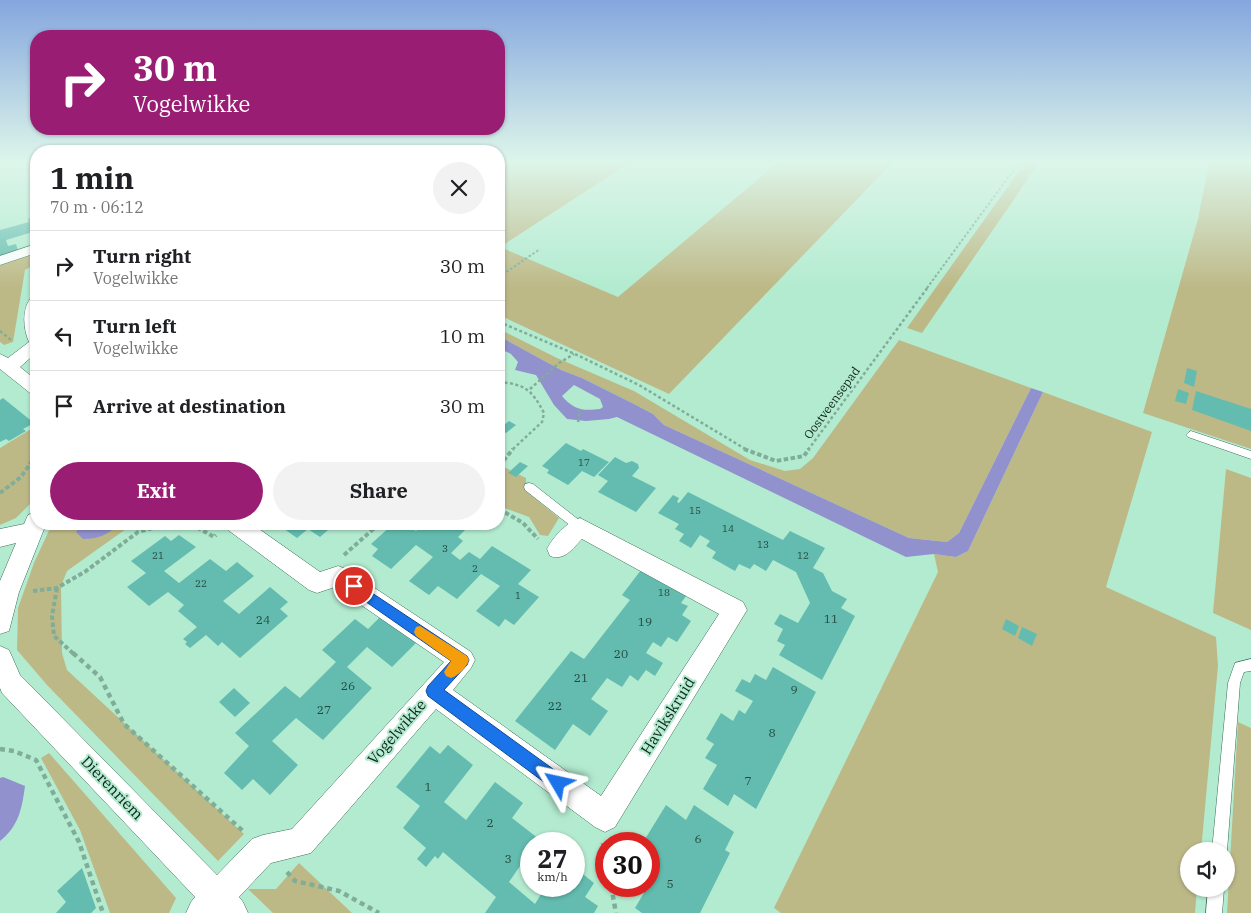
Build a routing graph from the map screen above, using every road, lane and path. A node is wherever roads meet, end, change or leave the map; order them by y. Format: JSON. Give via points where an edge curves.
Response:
{"nodes":[{"id":1,"x":990,"y":203,"type":"edge"},
{"id":2,"x":540,"y":249,"type":"dead end"},
{"id":3,"x":30,"y":250,"type":"edge"},
{"id":4,"x":0,"y":262,"type":"edge"},
{"id":5,"x":505,"y":273,"type":"edge"},
{"id":6,"x":505,"y":325,"type":"edge"},
{"id":7,"x":30,"y":348,"type":"edge"},
{"id":8,"x":574,"y":354,"type":"junction"},
{"id":9,"x":4,"y":363,"type":"edge"},
{"id":10,"x":505,"y":383,"type":"edge"},
{"id":11,"x":30,"y":384,"type":"edge"},
{"id":12,"x":531,"y":388,"type":"junction"},
{"id":13,"x":580,"y":409,"type":"dead end"},
{"id":14,"x":578,"y":422,"type":"dead end"},
{"id":15,"x":1191,"y":435,"type":"dead end"},
{"id":16,"x":1251,"y":455,"type":"edge"},
{"id":17,"x":505,"y":458,"type":"edge"},
{"id":18,"x":30,"y":464,"type":"edge"},
{"id":19,"x":529,"y":487,"type":"dead end"},
{"id":20,"x":0,"y":493,"type":"edge"},
{"id":21,"x":505,"y":512,"type":"edge"},
{"id":22,"x":30,"y":527,"type":"edge"},
{"id":23,"x":580,"y":527,"type":"junction"},
{"id":24,"x":32,"y":530,"type":"edge"},
{"id":25,"x":146,"y":530,"type":"edge"},
{"id":26,"x":202,"y":530,"type":"edge"},
{"id":27,"x":225,"y":530,"type":"edge"},
{"id":28,"x":231,"y":530,"type":"edge"},
{"id":29,"x":372,"y":530,"type":"edge"},
{"id":30,"x":0,"y":538,"type":"edge"},
{"id":31,"x":558,"y":549,"type":"joint"},
{"id":32,"x":338,"y":576,"type":"junction"},
{"id":33,"x":57,"y":588,"type":"junction"},
{"id":34,"x":7,"y":592,"type":"junction"},
{"id":35,"x":0,"y":623,"type":"edge"},
{"id":36,"x":0,"y":658,"type":"edge"},
{"id":37,"x":1251,"y":665,"type":"edge"},
{"id":38,"x":433,"y":691,"type":"junction"},
{"id":39,"x":0,"y":750,"type":"edge"},
{"id":40,"x":1220,"y":842,"type":"edge"},
{"id":41,"x":263,"y":850,"type":"junction"},
{"id":42,"x":613,"y":897,"type":"edge"},
{"id":43,"x":1215,"y":897,"type":"edge"},
{"id":44,"x":217,"y":908,"type":"edge"},
{"id":45,"x":103,"y":913,"type":"edge"},
{"id":46,"x":379,"y":913,"type":"edge"},
{"id":47,"x":616,"y":913,"type":"edge"},
{"id":48,"x":1214,"y":913,"type":"edge"}],
"edges":[{"from":1,"to":8,"type":"path","name":"Oostveensepad","via":[[804,456],[776,461],[750,452],[639,385]]},
{"from":2,"to":5,"type":"path"},
{"from":3,"to":4,"type":"street"},
{"from":6,"to":8,"type":"path","name":"Oostveensepad"},
{"from":7,"to":9,"type":"street"},
{"from":8,"to":12,"type":"path"},
{"from":9,"to":11,"type":"street"},
{"from":10,"to":12,"type":"path"},
{"from":12,"to":17,"type":"path","via":[[544,413],[542,422]]},
{"from":13,"to":14,"type":"path"},
{"from":15,"to":16,"type":"lane"},
{"from":18,"to":20,"type":"path","via":[[9,488]]},
{"from":19,"to":23,"type":"lane"},
{"from":21,"to":31,"type":"path","via":[[523,523],[541,542]]},
{"from":22,"to":30,"type":"street"},
{"from":23,"to":31,"type":"street"},
{"from":23,"to":38,"type":"street","name":"Havikskruid","via":[[735,610],[605,817]]},
{"from":24,"to":34,"type":"street"},
{"from":25,"to":33,"type":"path"},
{"from":26,"to":27,"type":"path","via":[[214,537]]},
{"from":28,"to":32,"type":"street","via":[[317,583]]},
{"from":29,"to":32,"type":"path","via":[[336,562]]},
{"from":32,"to":38,"type":"street","name":"Vogelwikke","via":[[462,660]]},
{"from":33,"to":34,"type":"path"},
{"from":33,"to":41,"type":"path","via":[[52,616],[54,636],[100,677],[124,724]]},
{"from":34,"to":35,"type":"street"},
{"from":36,"to":44,"type":"street","name":"Dierenriem","via":[[10,684]]},
{"from":37,"to":40,"type":"lane","via":[[1240,667],[1234,684]]},
{"from":38,"to":41,"type":"street","name":"Vogelwikke","via":[[300,842]]},
{"from":39,"to":45,"type":"path","via":[[14,751],[36,760],[79,842]]},
{"from":41,"to":44,"type":"street"},
{"from":41,"to":46,"type":"path","via":[[295,881],[339,892]]},
{"from":42,"to":47,"type":"path"},
{"from":43,"to":48,"type":"lane"}]}
